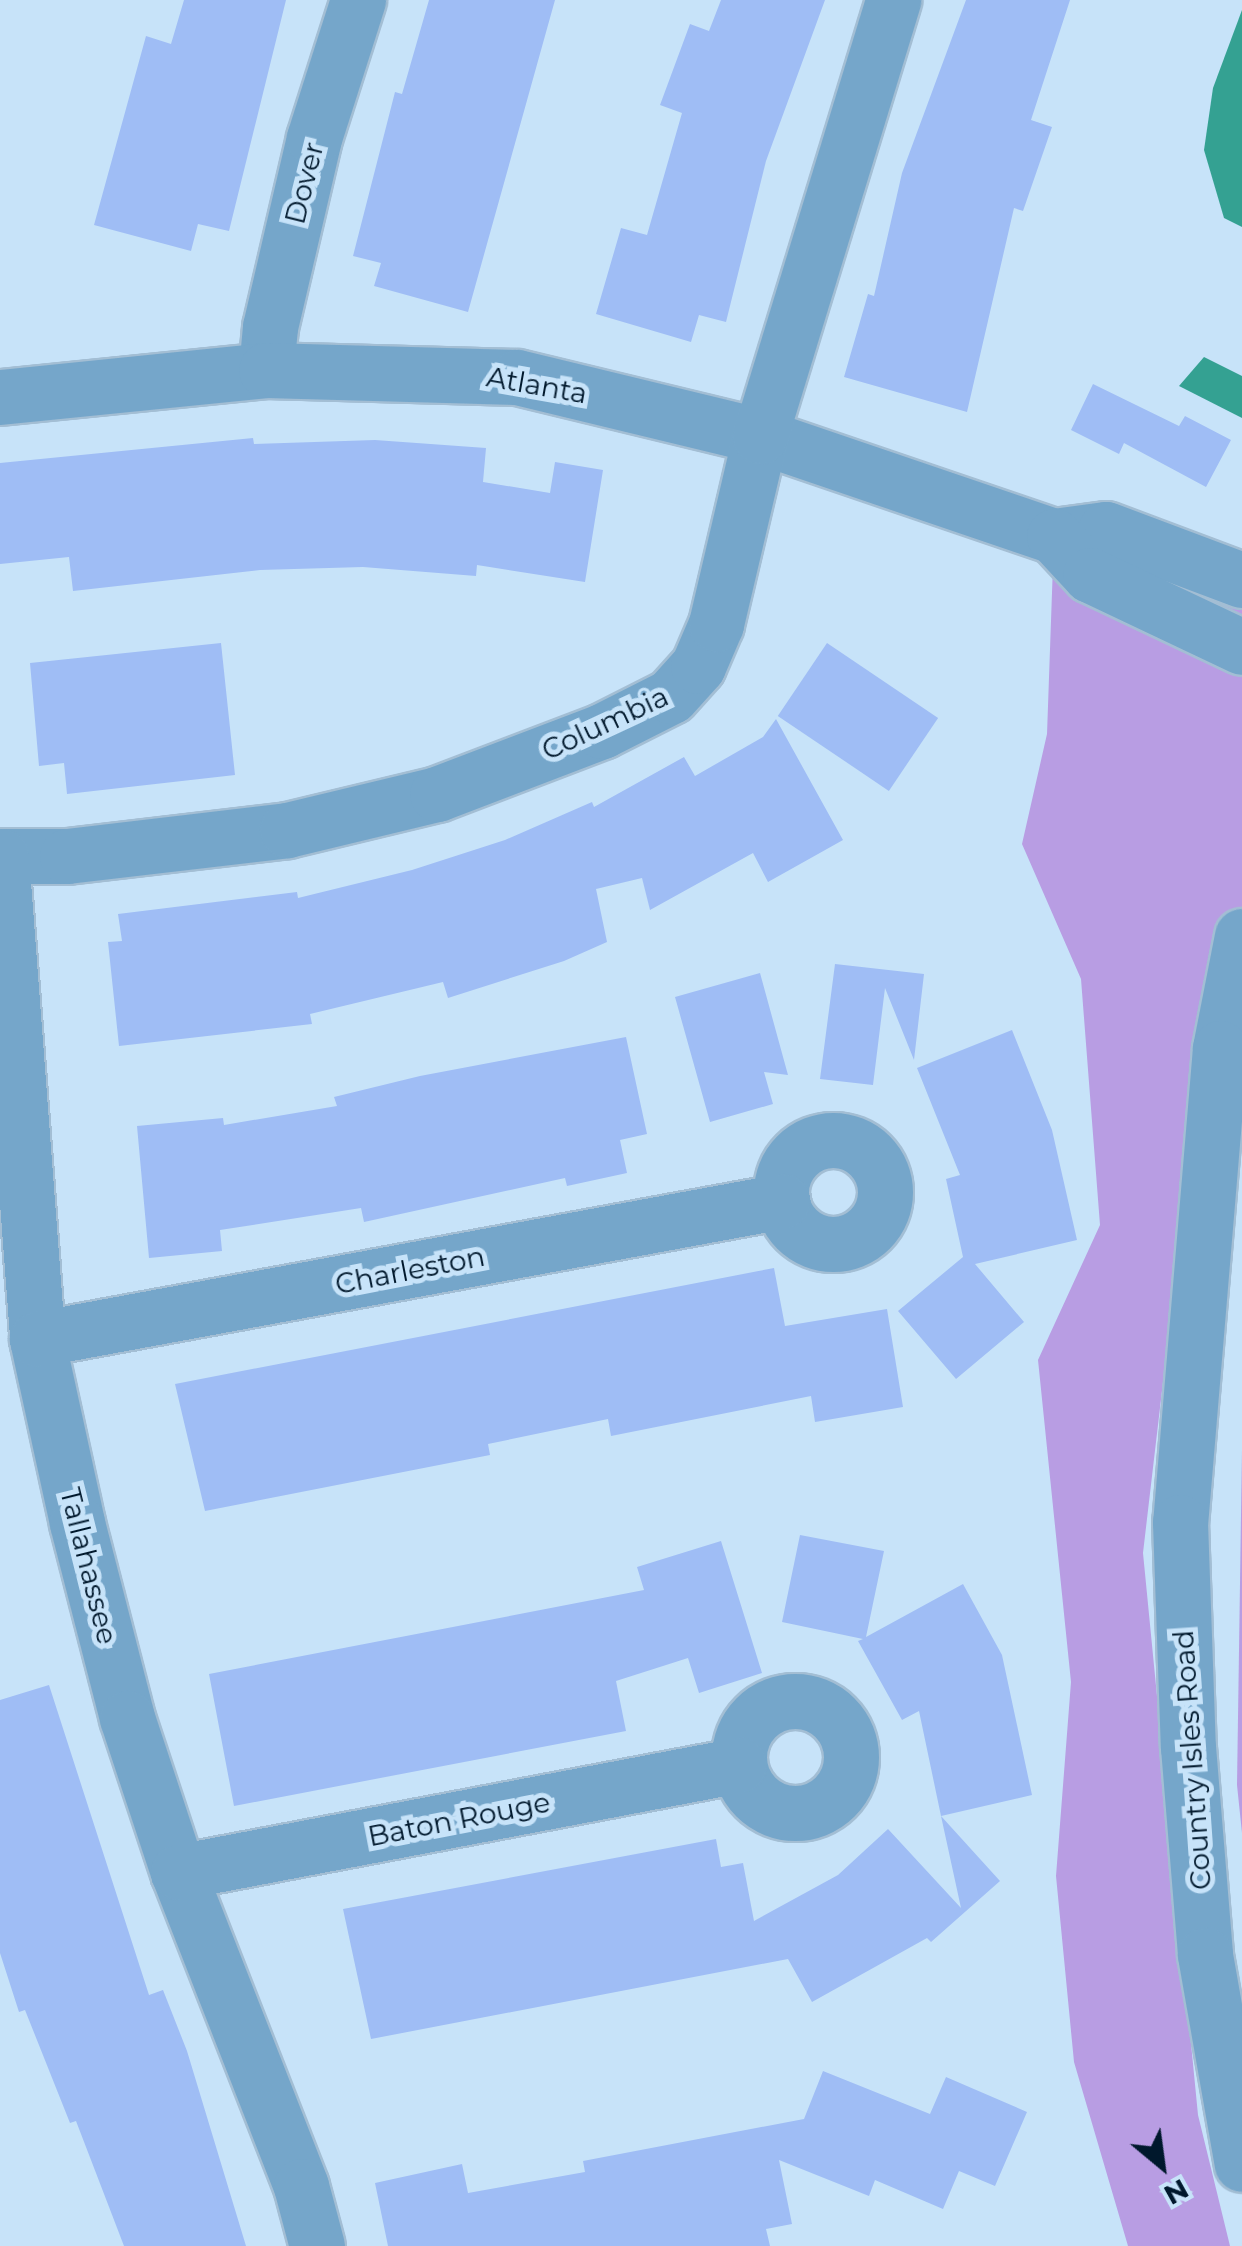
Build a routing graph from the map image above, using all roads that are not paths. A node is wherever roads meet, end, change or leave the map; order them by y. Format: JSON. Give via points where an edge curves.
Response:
{"nodes":[{"id":1,"x":358,"y":0,"type":"edge"},
{"id":2,"x":893,"y":0,"type":"edge"},
{"id":3,"x":266,"y":370,"type":"junction"},
{"id":4,"x":0,"y":397,"type":"edge"},
{"id":5,"x":760,"y":436,"type":"junction"},
{"id":6,"x":1054,"y":536,"type":"junction"},
{"id":7,"x":1242,"y":580,"type":"edge"},
{"id":8,"x":1242,"y":647,"type":"edge"},
{"id":9,"x":0,"y":856,"type":"edge"},
{"id":10,"x":1242,"y":936,"type":"edge"},
{"id":11,"x":1242,"y":1182,"type":"edge"},
{"id":12,"x":782,"y":1201,"type":"dead end"},
{"id":13,"x":38,"y":1339,"type":"junction"},
{"id":14,"x":1198,"y":1354,"type":"junction"},
{"id":15,"x":739,"y":1765,"type":"dead end"},
{"id":16,"x":178,"y":1872,"type":"junction"},
{"id":17,"x":1242,"y":2164,"type":"edge"},
{"id":18,"x":317,"y":2246,"type":"edge"}],
"edges":[{"from":1,"to":3,"type":"street","name":"Dover","via":[[314,138]]},
{"from":2,"to":5,"type":"street","name":"Columbia"},
{"from":3,"to":4,"type":"street","name":"Atlanta"},
{"from":3,"to":5,"type":"street","name":"Atlanta","via":[[518,377]]},
{"from":5,"to":6,"type":"street","name":"Atlanta"},
{"from":5,"to":9,"type":"street","name":"Columbia","via":[[716,624],[698,666],[671,696],[438,794],[288,830],[68,856]]},
{"from":6,"to":7,"type":"street","name":"Atlanta","via":[[1106,529]]},
{"from":6,"to":8,"type":"street","name":"Atlanta","via":[[1090,576]]},
{"from":9,"to":13,"type":"street","name":"Tallahassee"},
{"from":10,"to":14,"type":"street","name":"Country Isles Road","via":[[1220,1048]]},
{"from":11,"to":14,"type":"street","name":"Country Isles Road"},
{"from":12,"to":13,"type":"street","name":"Charleston"},
{"from":13,"to":16,"type":"street","name":"Tallahassee","via":[[127,1718]]},
{"from":14,"to":17,"type":"street","name":"Country Isles Road","via":[[1180,1522],[1188,1747],[1206,1956]]},
{"from":15,"to":16,"type":"street","name":"Baton Rouge"},
{"from":16,"to":18,"type":"street","name":"Tallahassee","via":[[301,2186]]}]}
